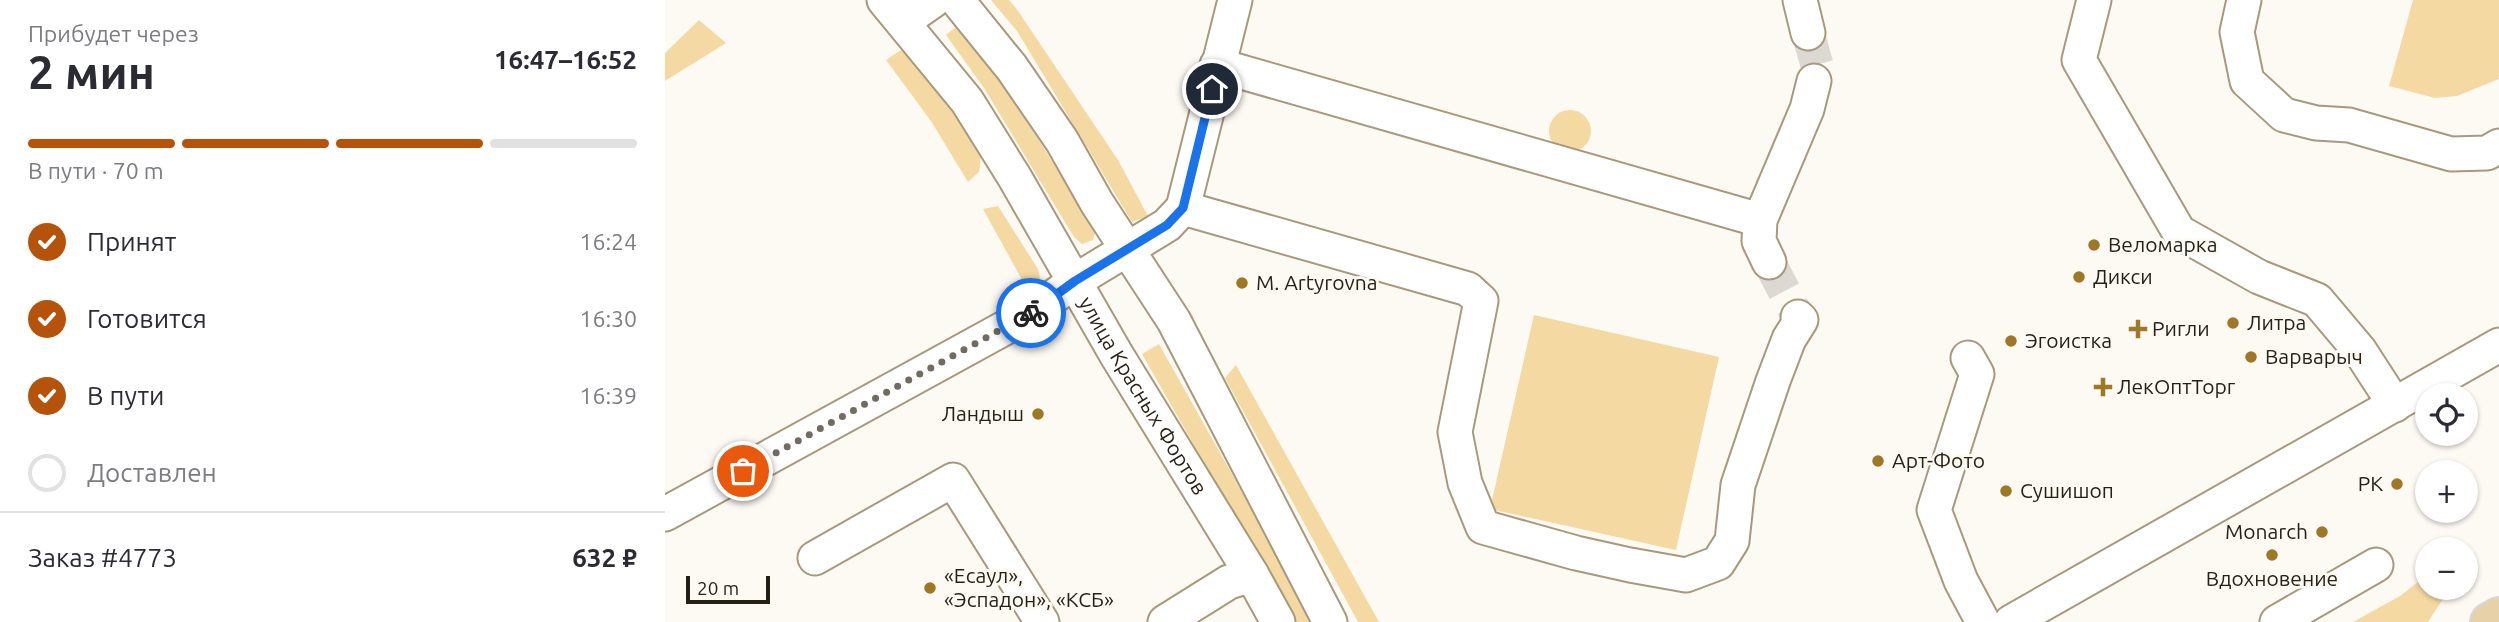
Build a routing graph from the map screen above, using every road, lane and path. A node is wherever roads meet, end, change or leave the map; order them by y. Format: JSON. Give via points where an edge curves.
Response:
{"nodes":[{"id":1,"x":934,"y":0,"type":"edge"},
{"id":2,"x":957,"y":0,"type":"edge"},
{"id":3,"x":1235,"y":0,"type":"edge"},
{"id":4,"x":1800,"y":0,"type":"edge"},
{"id":5,"x":2094,"y":0,"type":"edge"},
{"id":6,"x":2244,"y":0,"type":"edge"},
{"id":7,"x":894,"y":11,"type":"edge"},
{"id":8,"x":1808,"y":33,"type":"tunnel mouth"},
{"id":9,"x":1217,"y":65,"type":"junction"},
{"id":10,"x":1814,"y":81,"type":"tunnel mouth"},
{"id":11,"x":2499,"y":146,"type":"edge"},
{"id":12,"x":1183,"y":208,"type":"junction"},
{"id":13,"x":1760,"y":220,"type":"junction"},
{"id":14,"x":1127,"y":250,"type":"junction"},
{"id":15,"x":1769,"y":262,"type":"tunnel mouth"},
{"id":16,"x":1075,"y":281,"type":"junction"},
{"id":17,"x":1798,"y":317,"type":"dead end"},
{"id":18,"x":2499,"y":345,"type":"edge"},
{"id":19,"x":1968,"y":358,"type":"dead end"},
{"id":20,"x":2395,"y":405,"type":"junction"},
{"id":21,"x":665,"y":514,"type":"edge"},
{"id":22,"x":815,"y":558,"type":"dead end"},
{"id":23,"x":2376,"y":565,"type":"dead end"},
{"id":24,"x":1252,"y":575,"type":"junction"},
{"id":25,"x":2499,"y":617,"type":"edge"},
{"id":26,"x":1042,"y":622,"type":"edge"},
{"id":27,"x":1165,"y":622,"type":"edge"},
{"id":28,"x":1278,"y":622,"type":"edge"},
{"id":29,"x":1330,"y":622,"type":"edge"},
{"id":30,"x":1983,"y":622,"type":"edge"},
{"id":31,"x":2011,"y":622,"type":"edge"},
{"id":32,"x":2277,"y":622,"type":"edge"},
{"id":33,"x":2490,"y":622,"type":"edge"}],
"edges":[{"from":1,"to":7,"type":"street"},
{"from":2,"to":14,"type":"street","via":[[1012,68]]},
{"from":3,"to":9,"type":"street"},
{"from":4,"to":8,"type":"street"},
{"from":5,"to":20,"type":"street","via":[[2079,60],[2179,232],[2259,277],[2317,300],[2360,351]]},
{"from":6,"to":11,"type":"street","via":[[2237,32],[2248,81],[2284,115],[2349,125],[2452,154],[2487,153]]},
{"from":7,"to":16,"type":"street","name":"улица Красных Фортов","via":[[967,101]]},
{"from":9,"to":12,"type":"street"},
{"from":9,"to":13,"type":"street"},
{"from":10,"to":13,"type":"street","via":[[1807,109]]},
{"from":12,"to":14,"type":"street","via":[[1167,225]]},
{"from":12,"to":17,"type":"street","via":[[1468,289],[1481,301],[1455,432],[1465,483],[1483,527],[1531,542],[1686,575],[1718,563],[1732,541],[1738,485],[1789,339],[1801,320]]},
{"from":13,"to":15,"type":"street","via":[[1759,241]]},
{"from":14,"to":16,"type":"street"},
{"from":14,"to":29,"type":"street","via":[[1174,321]]},
{"from":16,"to":21,"type":"street","via":[[1030,314]]},
{"from":16,"to":24,"type":"street","name":"улица Красных Фортов"},
{"from":18,"to":20,"type":"street"},
{"from":19,"to":30,"type":"street","via":[[1977,374],[1934,510],[1961,581]]},
{"from":20,"to":31,"type":"street"},
{"from":22,"to":26,"type":"street","via":[[953,480]]},
{"from":23,"to":32,"type":"street"},
{"from":24,"to":27,"type":"street","via":[[1229,582]]},
{"from":24,"to":28,"type":"street","name":"улица Красных Фортов"},
{"from":25,"to":33,"type":"main road"}]}
